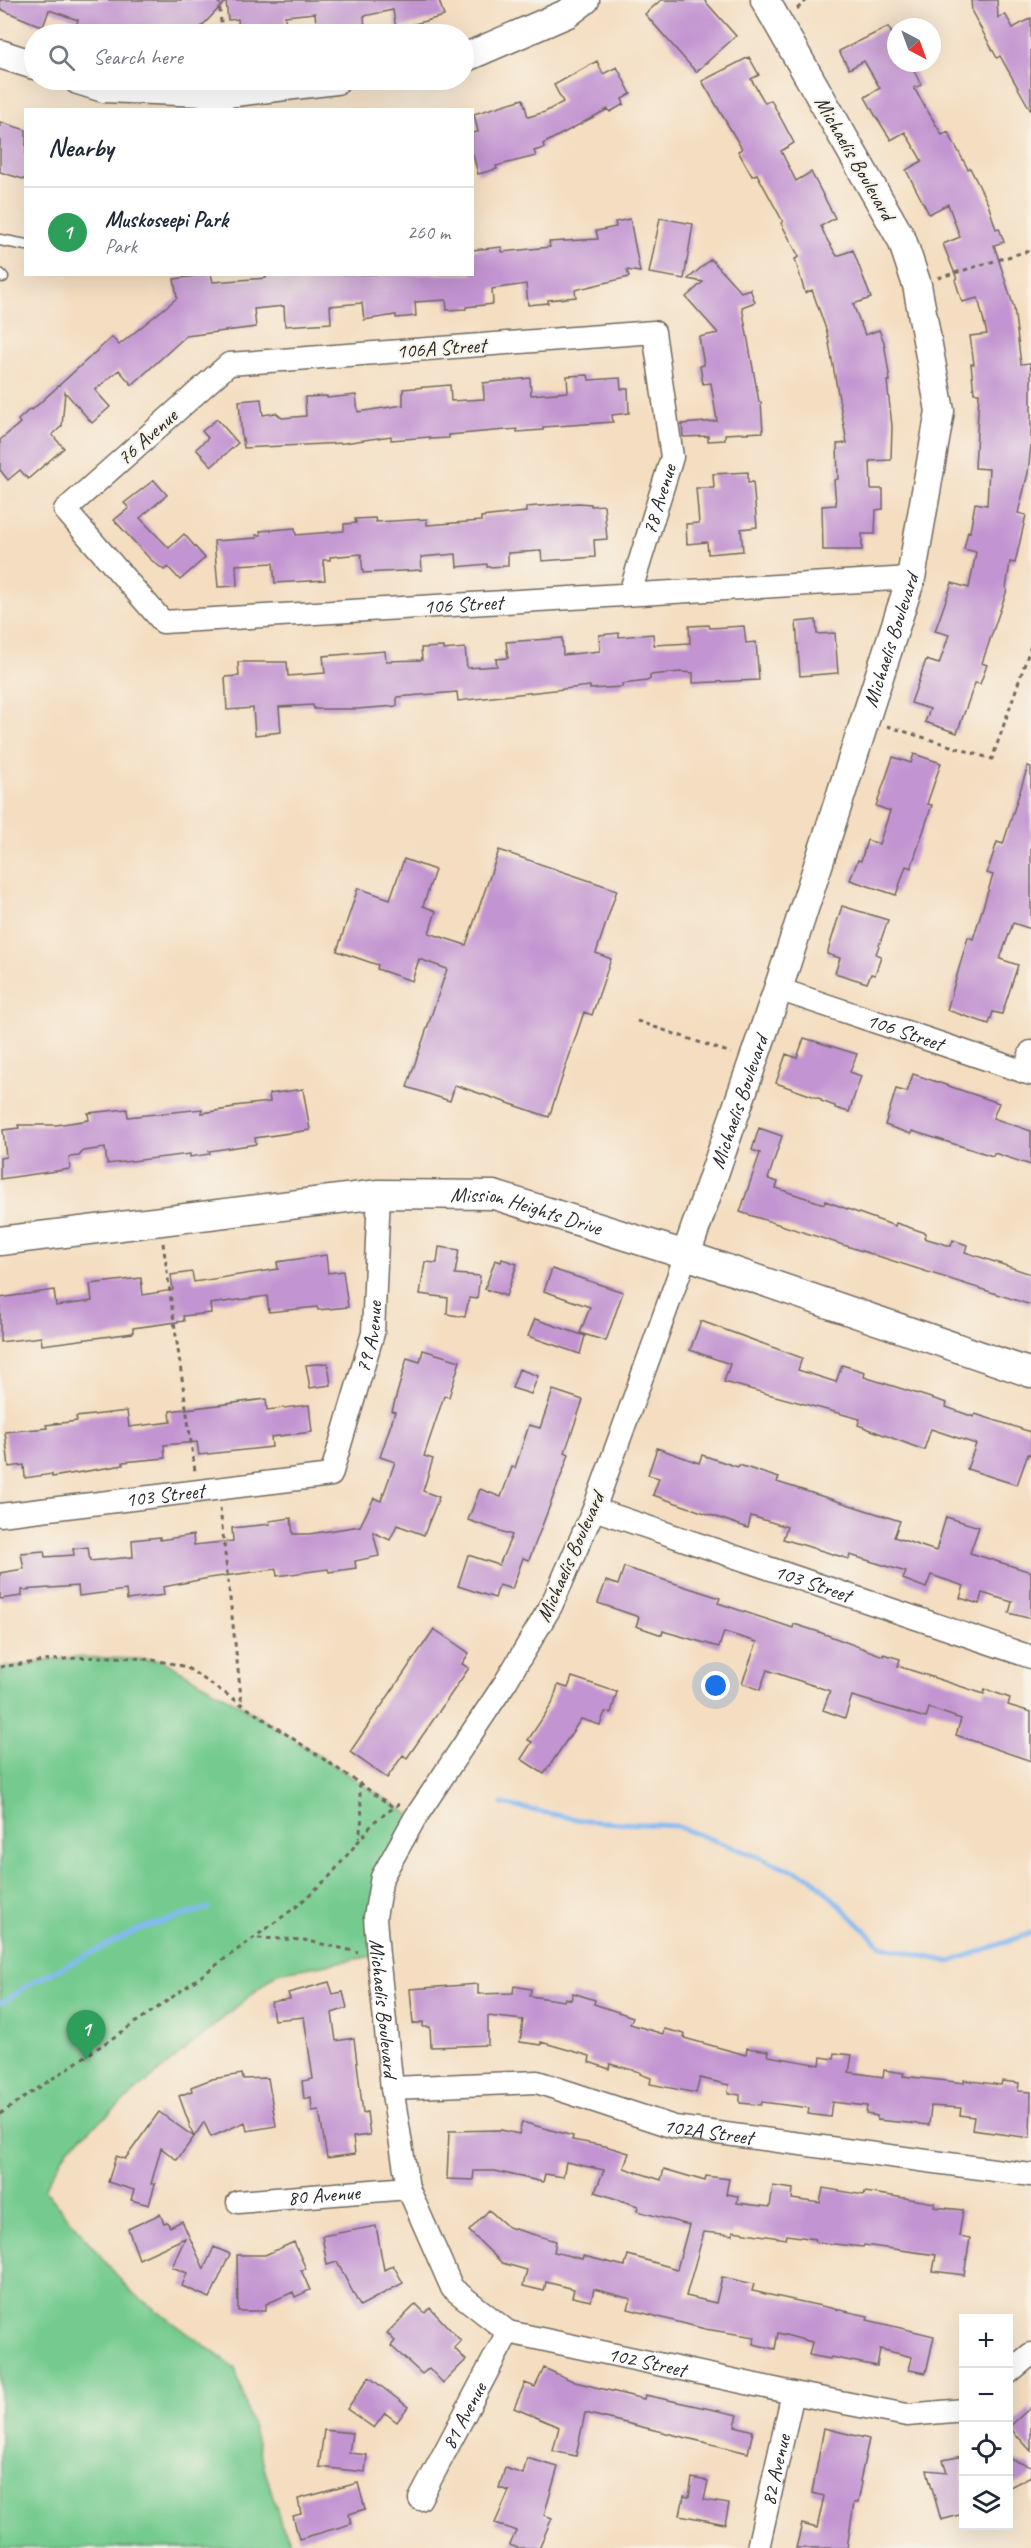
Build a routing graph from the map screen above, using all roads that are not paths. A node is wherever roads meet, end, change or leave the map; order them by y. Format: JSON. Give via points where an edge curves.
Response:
{"nodes":[{"id":1,"x":585,"y":0,"type":"edge"},
{"id":2,"x":765,"y":0,"type":"edge"},
{"id":3,"x":0,"y":54,"type":"edge"},
{"id":4,"x":474,"y":54,"type":"edge"},
{"id":5,"x":24,"y":62,"type":"edge"},
{"id":6,"x":153,"y":90,"type":"edge"},
{"id":7,"x":252,"y":90,"type":"edge"},
{"id":8,"x":0,"y":240,"type":"edge"},
{"id":9,"x":24,"y":245,"type":"edge"},
{"id":10,"x":654,"y":332,"type":"joint"},
{"id":11,"x":229,"y":364,"type":"joint"},
{"id":12,"x":65,"y":510,"type":"joint"},
{"id":13,"x":911,"y":578,"type":"junction"},
{"id":14,"x":630,"y":593,"type":"junction"},
{"id":15,"x":778,"y":989,"type":"junction"},
{"id":16,"x":1029,"y":1066,"type":"edge"},
{"id":17,"x":379,"y":1194,"type":"junction"},
{"id":18,"x":0,"y":1241,"type":"edge"},
{"id":19,"x":686,"y":1255,"type":"junction"},
{"id":20,"x":1031,"y":1373,"type":"edge"},
{"id":21,"x":331,"y":1475,"type":"joint"},
{"id":22,"x":594,"y":1509,"type":"junction"},
{"id":23,"x":0,"y":1515,"type":"edge"},
{"id":24,"x":1031,"y":1657,"type":"edge"},
{"id":25,"x":392,"y":2088,"type":"junction"},
{"id":26,"x":1031,"y":2175,"type":"edge"},
{"id":27,"x":408,"y":2188,"type":"junction"},
{"id":28,"x":238,"y":2202,"type":"dead end"},
{"id":29,"x":508,"y":2332,"type":"junction"},
{"id":30,"x":1031,"y":2354,"type":"edge"},
{"id":31,"x":1013,"y":2369,"type":"edge"},
{"id":32,"x":794,"y":2393,"type":"junction"},
{"id":33,"x":959,"y":2410,"type":"edge"},
{"id":34,"x":420,"y":2499,"type":"dead end"},
{"id":35,"x":758,"y":2548,"type":"edge"}],
"edges":[{"from":1,"to":4,"type":"street","via":[[568,13]]},
{"from":2,"to":13,"type":"street","name":"Michaelis Boulevard","via":[[902,240],[917,285],[940,411]]},
{"from":3,"to":5,"type":"street"},
{"from":6,"to":7,"type":"street","via":[[227,93]]},
{"from":8,"to":9,"type":"lane"},
{"from":10,"to":11,"type":"street","name":"106A Street"},
{"from":10,"to":14,"type":"street","name":"78 Avenue","via":[[672,457]]},
{"from":11,"to":12,"type":"street","name":"76 Avenue"},
{"from":12,"to":14,"type":"street","name":"106 Street","via":[[163,622]]},
{"from":13,"to":14,"type":"street","name":"106 Street"},
{"from":13,"to":15,"type":"street","name":"Michaelis Boulevard"},
{"from":15,"to":16,"type":"street","name":"106 Street"},
{"from":15,"to":19,"type":"street","name":"Michaelis Boulevard"},
{"from":17,"to":18,"type":"street","name":"Mission Heights Drive"},
{"from":17,"to":19,"type":"street","name":"Mission Heights Drive","via":[[494,1195]]},
{"from":17,"to":21,"type":"street","name":"79 Avenue","via":[[373,1333]]},
{"from":19,"to":20,"type":"street","name":"Mission Heights Drive"},
{"from":19,"to":22,"type":"street","name":"Michaelis Boulevard"},
{"from":21,"to":23,"type":"street","name":"103 Street"},
{"from":22,"to":24,"type":"street","name":"103 Street"},
{"from":22,"to":25,"type":"street","name":"Michaelis Boulevard","via":[[532,1639],[382,1877],[375,1917]]},
{"from":25,"to":26,"type":"street","name":"102A Street","via":[[537,2082],[674,2127]]},
{"from":25,"to":27,"type":"street","name":"Michaelis Boulevard"},
{"from":27,"to":28,"type":"street","name":"80 Avenue"},
{"from":27,"to":29,"type":"street","name":"102 Street","via":[[452,2288]]},
{"from":29,"to":32,"type":"street","name":"102 Street"},
{"from":29,"to":34,"type":"street","name":"81 Avenue"},
{"from":30,"to":31,"type":"street"},
{"from":32,"to":33,"type":"street","name":"102 Street","via":[[907,2415]]},
{"from":32,"to":35,"type":"street","name":"82 Avenue"}]}
